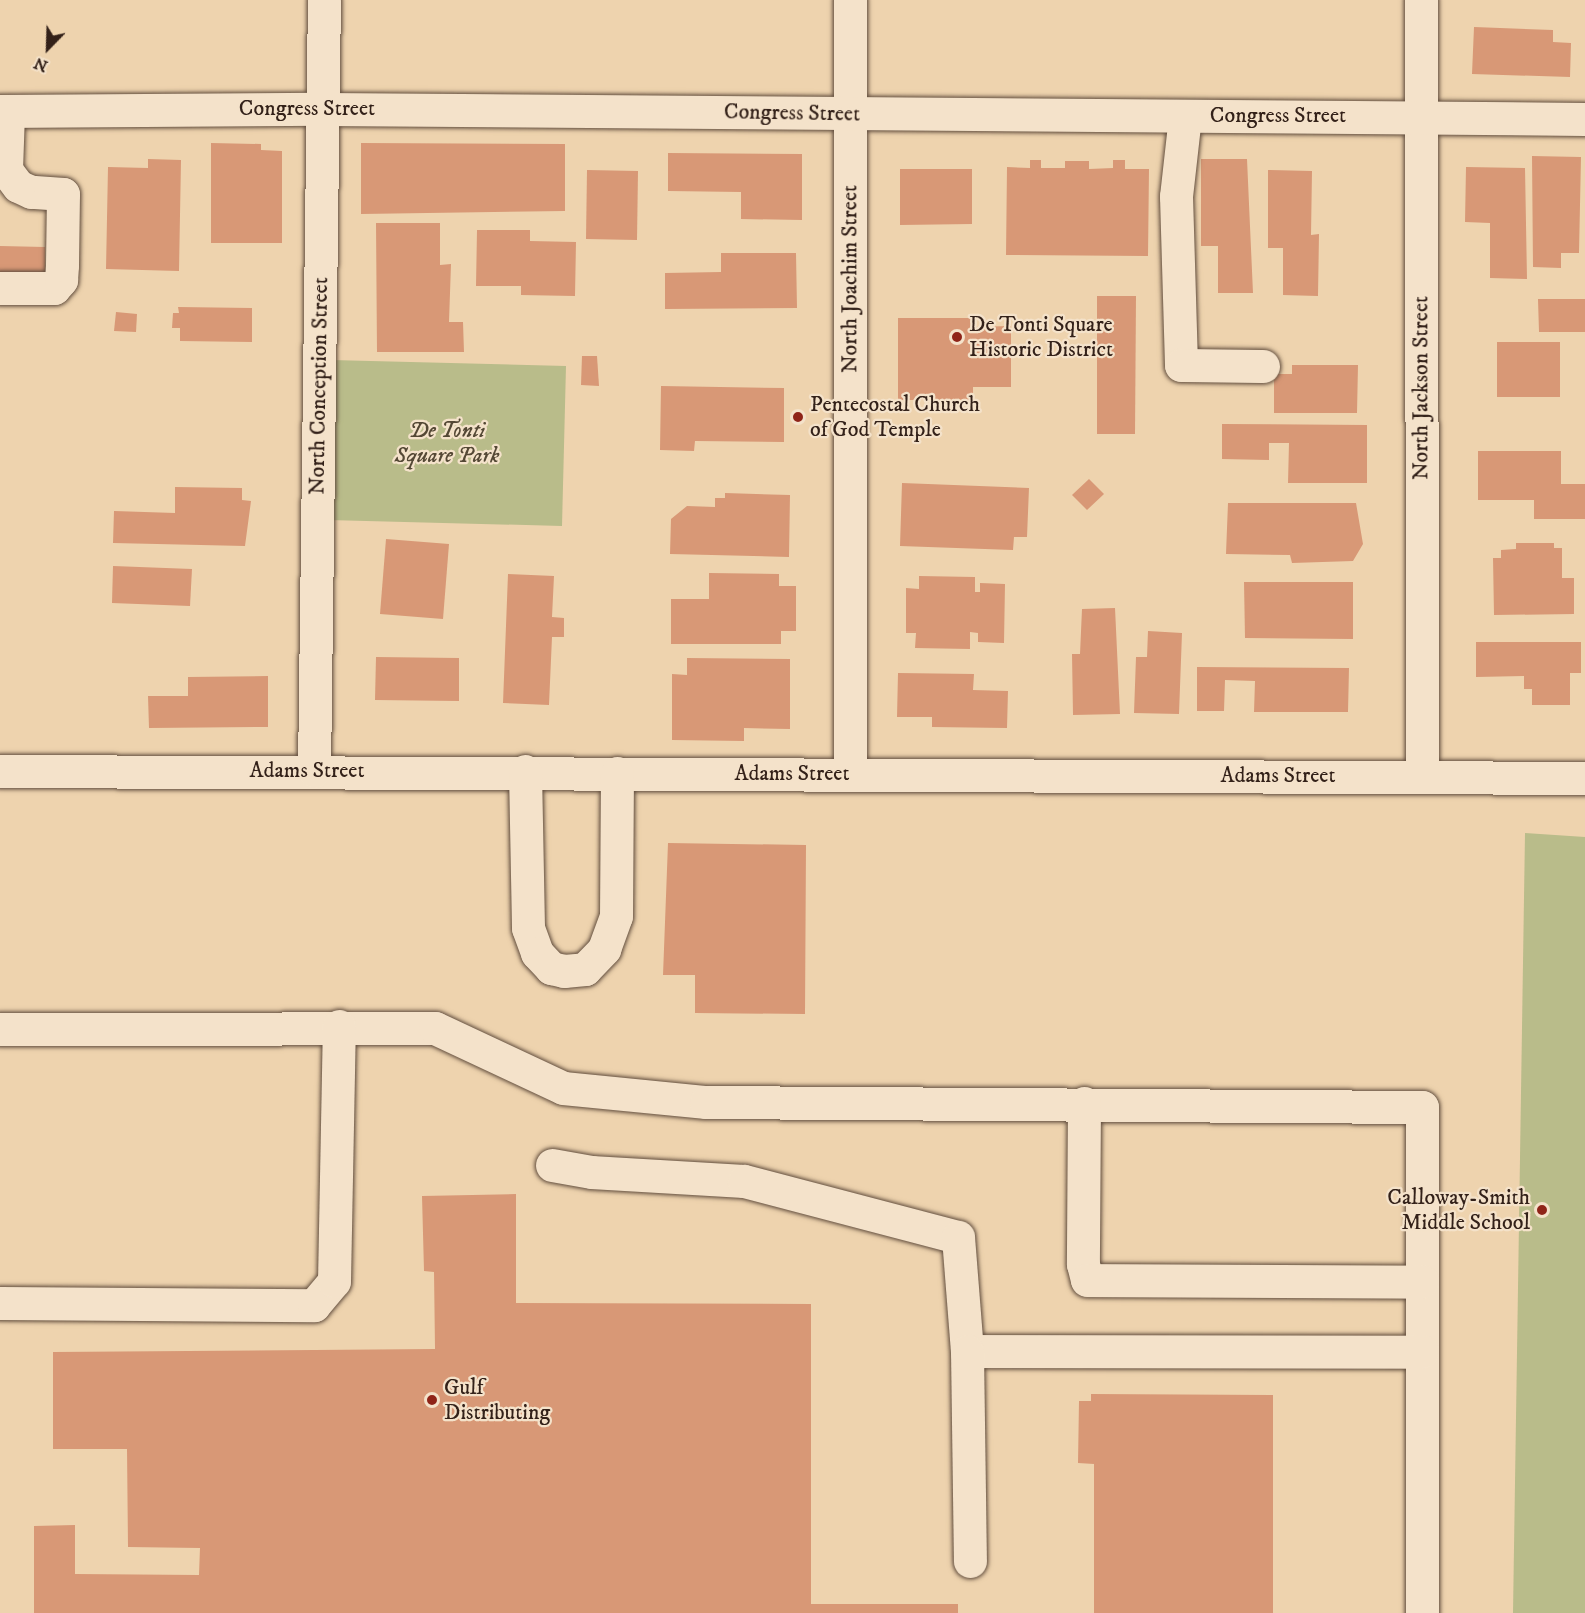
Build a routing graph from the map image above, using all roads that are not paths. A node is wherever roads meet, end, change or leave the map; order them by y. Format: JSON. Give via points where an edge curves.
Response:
{"nodes":[{"id":1,"x":324,"y":0,"type":"edge"},
{"id":2,"x":850,"y":0,"type":"edge"},
{"id":3,"x":1421,"y":0,"type":"edge"},
{"id":4,"x":323,"y":108,"type":"junction"},
{"id":5,"x":4,"y":111,"type":"edge"},
{"id":6,"x":850,"y":114,"type":"junction"},
{"id":7,"x":1185,"y":116,"type":"junction"},
{"id":8,"x":1421,"y":117,"type":"junction"},
{"id":9,"x":1585,"y":119,"type":"edge"},
{"id":10,"x":0,"y":288,"type":"edge"},
{"id":11,"x":1263,"y":366,"type":"dead end"},
{"id":12,"x":0,"y":771,"type":"edge"},
{"id":13,"x":314,"y":771,"type":"junction"},
{"id":14,"x":525,"y":771,"type":"junction"},
{"id":15,"x":617,"y":773,"type":"junction"},
{"id":16,"x":850,"y":774,"type":"junction"},
{"id":17,"x":1422,"y":776,"type":"junction"},
{"id":18,"x":1585,"y":778,"type":"edge"},
{"id":19,"x":339,"y":1026,"type":"junction"},
{"id":20,"x":0,"y":1029,"type":"edge"},
{"id":21,"x":1084,"y":1102,"type":"junction"},
{"id":22,"x":552,"y":1165,"type":"dead end"},
{"id":23,"x":1422,"y":1282,"type":"junction"},
{"id":24,"x":0,"y":1302,"type":"edge"},
{"id":25,"x":967,"y":1351,"type":"junction"},
{"id":26,"x":1422,"y":1352,"type":"junction"},
{"id":27,"x":970,"y":1561,"type":"dead end"},
{"id":28,"x":1422,"y":1613,"type":"edge"}],
"edges":[{"from":1,"to":4,"type":"street","name":"North Conception Street"},
{"from":2,"to":6,"type":"street","name":"North Joachim Street"},
{"from":3,"to":8,"type":"street","name":"North Jackson Street"},
{"from":4,"to":5,"type":"street","name":"Congress Street"},
{"from":4,"to":6,"type":"street","name":"Congress Street"},
{"from":4,"to":13,"type":"street","name":"North Conception Street"},
{"from":5,"to":10,"type":"street","via":[[6,170],[18,186],[31,192],[63,194],[62,265],[61,280],[54,288]]},
{"from":6,"to":7,"type":"street","name":"Congress Street"},
{"from":6,"to":16,"type":"street","name":"North Joachim Street"},
{"from":7,"to":8,"type":"street","name":"Congress Street"},
{"from":7,"to":11,"type":"street","via":[[1176,196],[1181,365]]},
{"from":8,"to":9,"type":"street","name":"Congress Street"},
{"from":8,"to":17,"type":"street","name":"North Jackson Street"},
{"from":12,"to":13,"type":"street","name":"Adams Street"},
{"from":13,"to":14,"type":"street","name":"Adams Street"},
{"from":14,"to":15,"type":"street","name":"Adams Street"},
{"from":14,"to":15,"type":"street","via":[[528,928],[537,953],[551,968],[564,971],[585,969],[604,949],[616,915]]},
{"from":15,"to":16,"type":"street","name":"Adams Street"},
{"from":16,"to":17,"type":"street","name":"Adams Street"},
{"from":17,"to":18,"type":"street","name":"Adams Street"},
{"from":19,"to":20,"type":"street"},
{"from":19,"to":21,"type":"street","via":[[435,1028],[563,1088],[706,1102]]},
{"from":19,"to":24,"type":"street","via":[[334,1281],[314,1305]]},
{"from":21,"to":23,"type":"street","via":[[1422,1107]]},
{"from":21,"to":23,"type":"street","via":[[1083,1264],[1087,1280]]},
{"from":22,"to":25,"type":"street","via":[[591,1172],[744,1181],[958,1237]]},
{"from":23,"to":26,"type":"street"},
{"from":25,"to":26,"type":"street"},
{"from":25,"to":27,"type":"street"},
{"from":26,"to":28,"type":"street"}]}
